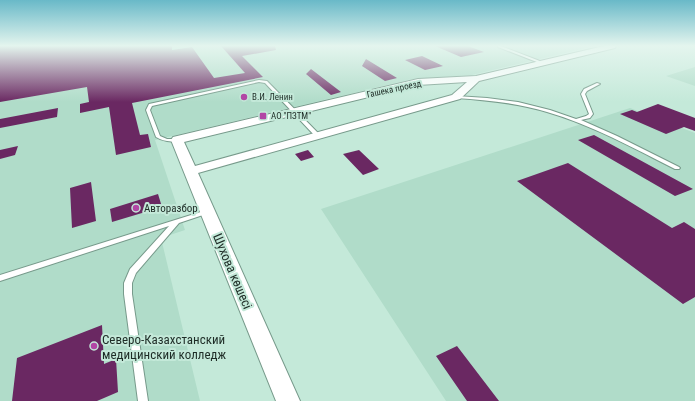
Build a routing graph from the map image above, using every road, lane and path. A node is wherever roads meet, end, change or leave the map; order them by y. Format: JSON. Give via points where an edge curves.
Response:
{"nodes":[{"id":1,"x":536,"y":65,"type":"edge"},
{"id":2,"x":476,"y":79,"type":"junction"},
{"id":3,"x":598,"y":84,"type":"dead end"},
{"id":4,"x":456,"y":97,"type":"junction"},
{"id":5,"x":294,"y":112,"type":"junction"},
{"id":6,"x":577,"y":120,"type":"junction"},
{"id":7,"x":317,"y":135,"type":"junction"},
{"id":8,"x":177,"y":140,"type":"junction"},
{"id":9,"x":677,"y":168,"type":"dead end"},
{"id":10,"x":190,"y":171,"type":"junction"},
{"id":11,"x":208,"y":212,"type":"junction"},
{"id":12,"x":177,"y":222,"type":"junction"},
{"id":13,"x":0,"y":278,"type":"edge"},
{"id":14,"x":143,"y":401,"type":"edge"},
{"id":15,"x":288,"y":401,"type":"edge"}],
"edges":[{"from":1,"to":2,"type":"street","name":"Гашека проезд"},
{"from":2,"to":4,"type":"street"},
{"from":2,"to":5,"type":"street","name":"Гашека проезд","via":[[418,82]]},
{"from":3,"to":6,"type":"lane","via":[[585,90],[583,94],[591,114]]},
{"from":4,"to":6,"type":"lane","via":[[515,102]]},
{"from":4,"to":7,"type":"street"},
{"from":5,"to":7,"type":"lane"},
{"from":5,"to":8,"type":"street","name":"Гашека проезд"},
{"from":5,"to":8,"type":"lane","via":[[266,82],[262,81],[150,105],[148,110],[158,137]]},
{"from":6,"to":9,"type":"lane"},
{"from":7,"to":10,"type":"street"},
{"from":8,"to":10,"type":"street","name":"Шухова көшесі"},
{"from":10,"to":11,"type":"street","name":"Шухова көшесі"},
{"from":11,"to":12,"type":"lane"},
{"from":11,"to":15,"type":"street","name":"Шухова көшесі"},
{"from":12,"to":13,"type":"lane"},
{"from":12,"to":14,"type":"lane","via":[[133,271],[128,283]]}]}
